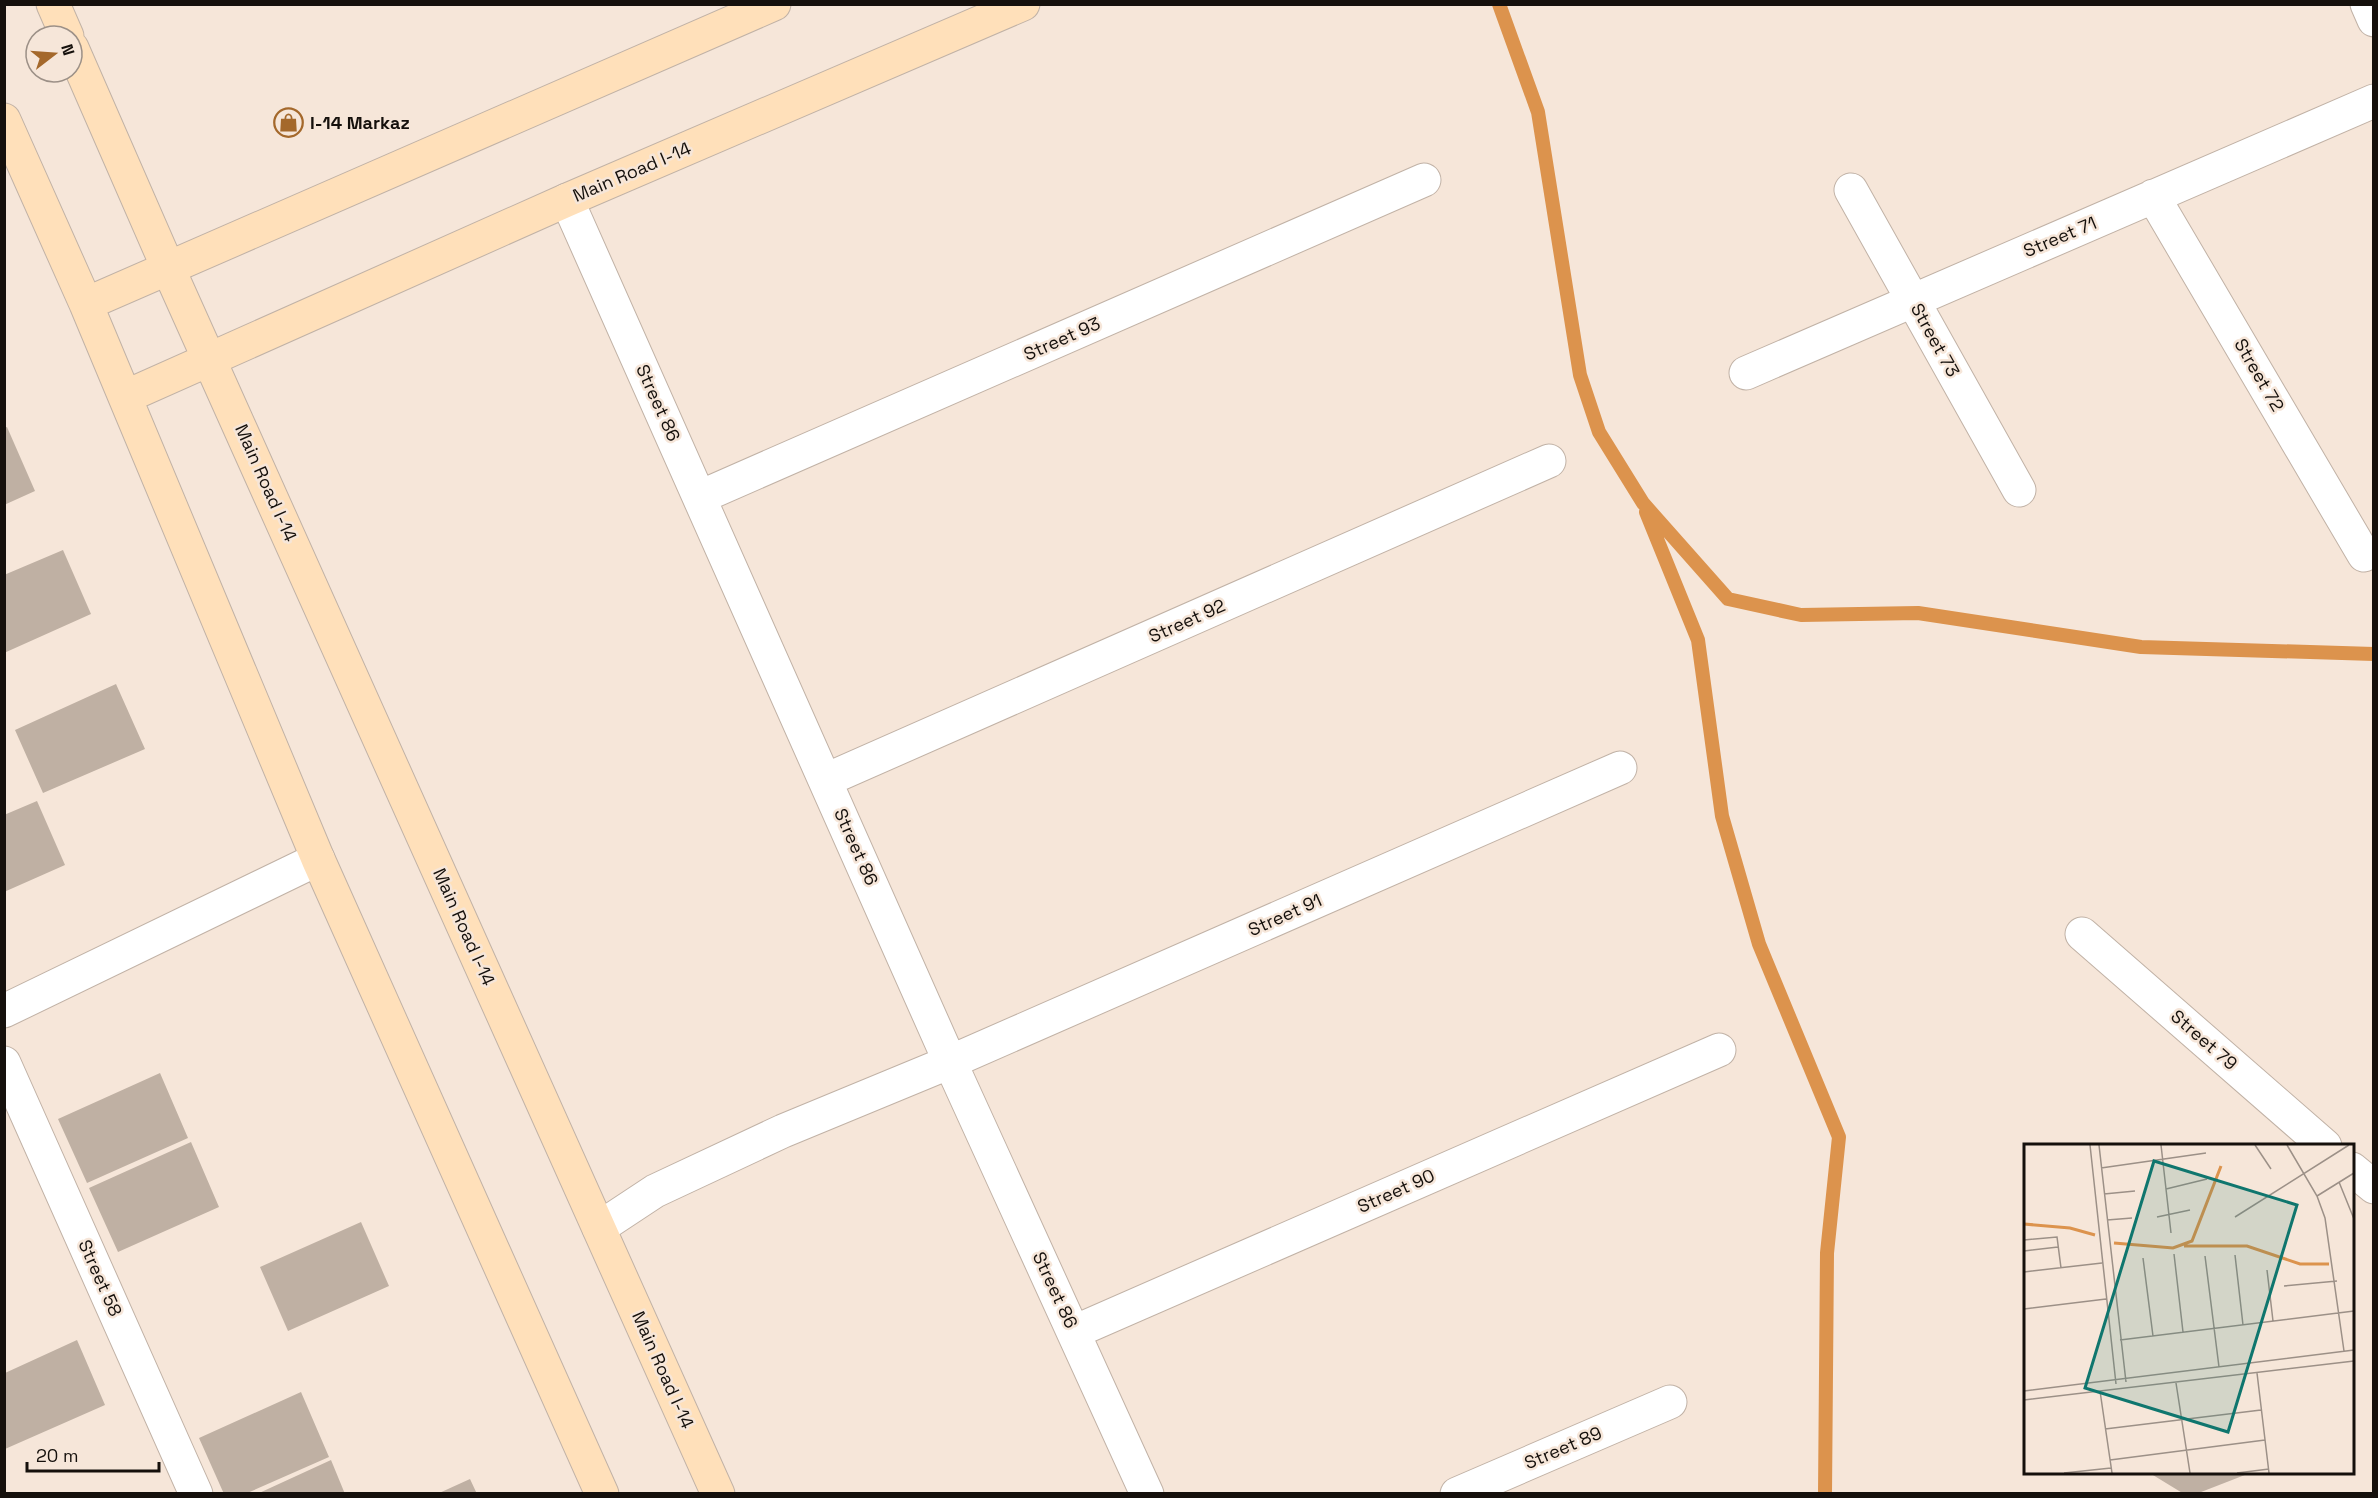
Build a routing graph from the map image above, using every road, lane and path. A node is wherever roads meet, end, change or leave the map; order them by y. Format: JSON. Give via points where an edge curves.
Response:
{"nodes":[{"id":1,"x":53,"y":4,"type":"edge"},
{"id":2,"x":774,"y":4,"type":"edge"},
{"id":3,"x":1023,"y":4,"type":"edge"},
{"id":4,"x":2367,"y":4,"type":"edge"},
{"id":5,"x":2373,"y":20,"type":"edge"},
{"id":6,"x":62,"y":24,"type":"edge"},
{"id":7,"x":84,"y":75,"type":"edge"},
{"id":8,"x":2373,"y":101,"type":"edge"},
{"id":9,"x":4,"y":120,"type":"edge"},
{"id":10,"x":12,"y":159,"type":"edge"},
{"id":11,"x":1424,"y":180,"type":"dead end"},
{"id":12,"x":1851,"y":190,"type":"dead end"},
{"id":13,"x":2153,"y":196,"type":"junction"},
{"id":14,"x":567,"y":200,"type":"junction"},
{"id":15,"x":169,"y":270,"type":"junction"},
{"id":16,"x":1913,"y":300,"type":"junction"},
{"id":17,"x":86,"y":304,"type":"junction"},
{"id":18,"x":211,"y":360,"type":"junction"},
{"id":19,"x":1746,"y":373,"type":"dead end"},
{"id":20,"x":125,"y":397,"type":"junction"},
{"id":21,"x":1549,"y":461,"type":"dead end"},
{"id":22,"x":2019,"y":490,"type":"dead end"},
{"id":23,"x":700,"y":497,"type":"junction"},
{"id":24,"x":2364,"y":555,"type":"dead end"},
{"id":25,"x":1620,"y":768,"type":"dead end"},
{"id":26,"x":826,"y":780,"type":"junction"},
{"id":27,"x":318,"y":860,"type":"junction"},
{"id":28,"x":2082,"y":934,"type":"dead end"},
{"id":29,"x":4,"y":1011,"type":"edge"},
{"id":30,"x":1719,"y":1050,"type":"dead end"},
{"id":31,"x":950,"y":1062,"type":"junction"},
{"id":32,"x":4,"y":1063,"type":"edge"},
{"id":33,"x":2323,"y":1144,"type":"edge"},
{"id":34,"x":2354,"y":1171,"type":"edge"},
{"id":35,"x":2373,"y":1187,"type":"edge"},
{"id":36,"x":599,"y":1228,"type":"junction"},
{"id":37,"x":1074,"y":1332,"type":"junction"},
{"id":38,"x":1670,"y":1402,"type":"dead end"},
{"id":39,"x":196,"y":1494,"type":"edge"},
{"id":40,"x":602,"y":1494,"type":"edge"},
{"id":41,"x":718,"y":1494,"type":"edge"},
{"id":42,"x":1147,"y":1494,"type":"edge"},
{"id":43,"x":1456,"y":1494,"type":"edge"}],
"edges":[{"from":1,"to":6,"type":"main road"},
{"from":2,"to":15,"type":"main road"},
{"from":3,"to":14,"type":"main road","name":"Main Road I-14"},
{"from":4,"to":5,"type":"street"},
{"from":7,"to":15,"type":"main road","name":"Main Road I-14"},
{"from":8,"to":13,"type":"street","name":"Street 71"},
{"from":9,"to":10,"type":"main road"},
{"from":10,"to":17,"type":"main road"},
{"from":11,"to":23,"type":"street","name":"Street 93"},
{"from":12,"to":16,"type":"street","name":"Street 73"},
{"from":13,"to":16,"type":"street","name":"Street 71"},
{"from":13,"to":24,"type":"street","name":"Street 72"},
{"from":14,"to":18,"type":"main road","name":"Main Road I-14"},
{"from":14,"to":23,"type":"street","name":"Street 86"},
{"from":15,"to":17,"type":"main road"},
{"from":15,"to":18,"type":"main road","name":"Main Road I-14"},
{"from":16,"to":19,"type":"street","name":"Street 71"},
{"from":16,"to":22,"type":"street","name":"Street 73"},
{"from":17,"to":20,"type":"main road"},
{"from":18,"to":20,"type":"main road","name":"Main Road I-14"},
{"from":18,"to":36,"type":"main road","name":"Main Road I-14"},
{"from":20,"to":27,"type":"main road"},
{"from":21,"to":26,"type":"street","name":"Street 92"},
{"from":23,"to":26,"type":"street","name":"Street 86"},
{"from":25,"to":31,"type":"street","name":"Street 91"},
{"from":26,"to":31,"type":"street","name":"Street 86"},
{"from":27,"to":29,"type":"street"},
{"from":27,"to":40,"type":"main road"},
{"from":28,"to":33,"type":"street","name":"Street 79"},
{"from":30,"to":37,"type":"street","name":"Street 90"},
{"from":31,"to":36,"type":"street","name":"Street 91","via":[[711,1164],[656,1191]]},
{"from":31,"to":37,"type":"street","name":"Street 86"},
{"from":32,"to":39,"type":"street","name":"Street 58"},
{"from":34,"to":35,"type":"street"},
{"from":36,"to":41,"type":"main road","name":"Main Road I-14"},
{"from":37,"to":42,"type":"street","name":"Street 86"},
{"from":38,"to":43,"type":"street","name":"Street 89"}]}
